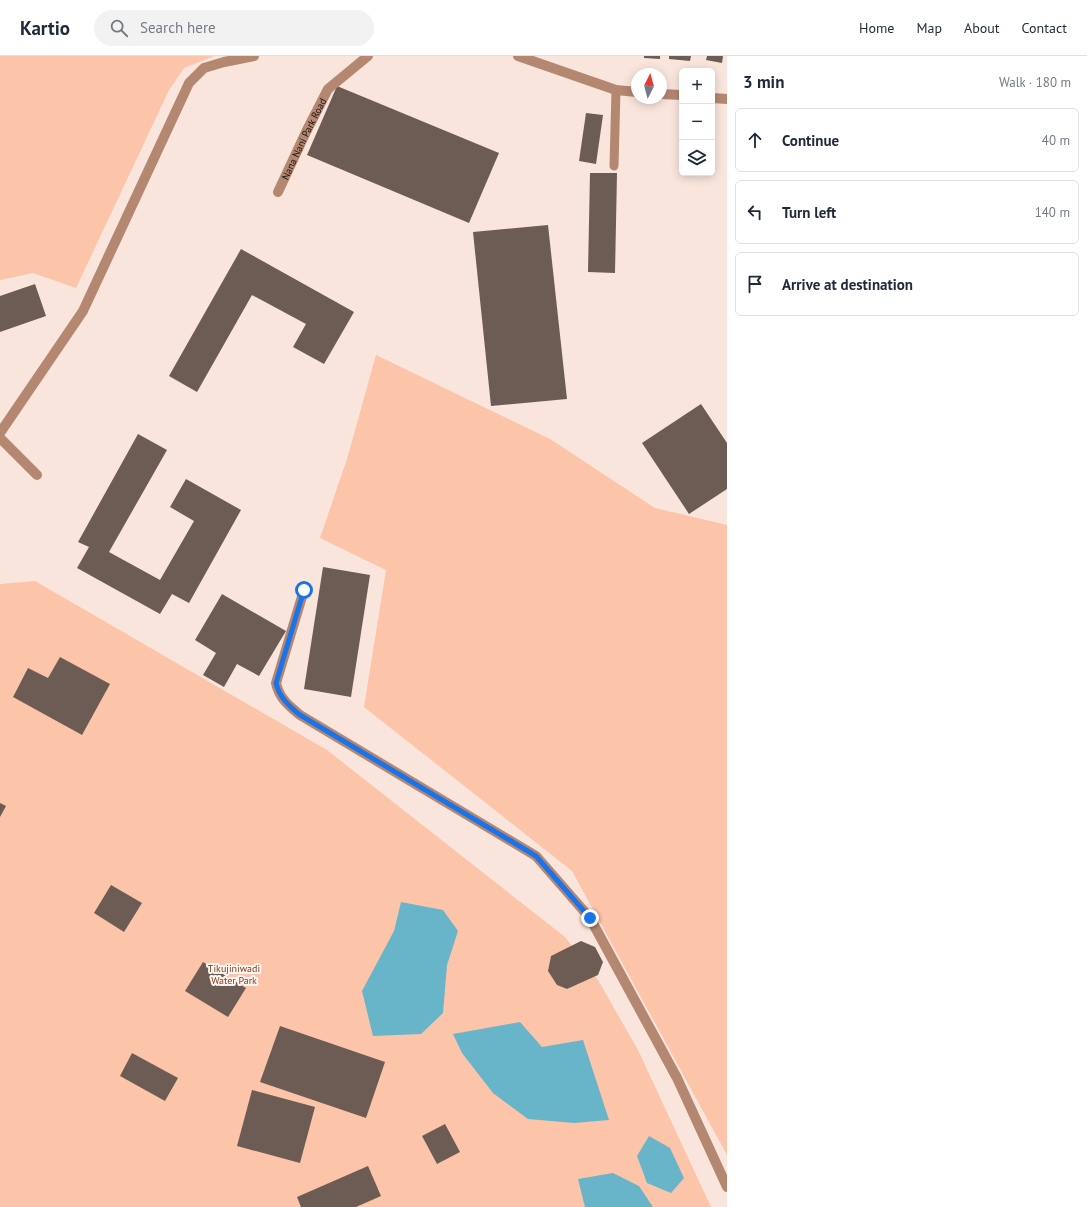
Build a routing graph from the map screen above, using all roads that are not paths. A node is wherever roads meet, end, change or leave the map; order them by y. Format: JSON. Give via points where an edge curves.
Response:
{"nodes":[{"id":1,"x":254,"y":56,"type":"edge"},
{"id":2,"x":368,"y":56,"type":"edge"},
{"id":3,"x":518,"y":56,"type":"edge"},
{"id":4,"x":616,"y":90,"type":"junction"},
{"id":5,"x":631,"y":91,"type":"edge"},
{"id":6,"x":667,"y":94,"type":"edge"},
{"id":7,"x":679,"y":95,"type":"edge"},
{"id":8,"x":715,"y":98,"type":"edge"},
{"id":9,"x":727,"y":99,"type":"edge"},
{"id":10,"x":614,"y":166,"type":"dead end"},
{"id":11,"x":278,"y":192,"type":"dead end"},
{"id":12,"x":0,"y":433,"type":"edge"},
{"id":13,"x":0,"y":438,"type":"edge"},
{"id":14,"x":37,"y":475,"type":"dead end"},
{"id":15,"x":304,"y":590,"type":"dead end"},
{"id":16,"x":727,"y":1187,"type":"edge"}],
"edges":[{"from":1,"to":12,"type":"street","via":[[204,68],[189,83],[83,311]]},
{"from":2,"to":11,"type":"street","name":"Nana Nani Park Road","via":[[328,89]]},
{"from":3,"to":4,"type":"street"},
{"from":4,"to":5,"type":"street"},
{"from":4,"to":10,"type":"lane"},
{"from":6,"to":7,"type":"street"},
{"from":8,"to":9,"type":"street"},
{"from":13,"to":14,"type":"street"},
{"from":15,"to":16,"type":"street","via":[[276,683],[281,697],[300,715],[536,856],[590,918],[677,1078]]}]}
